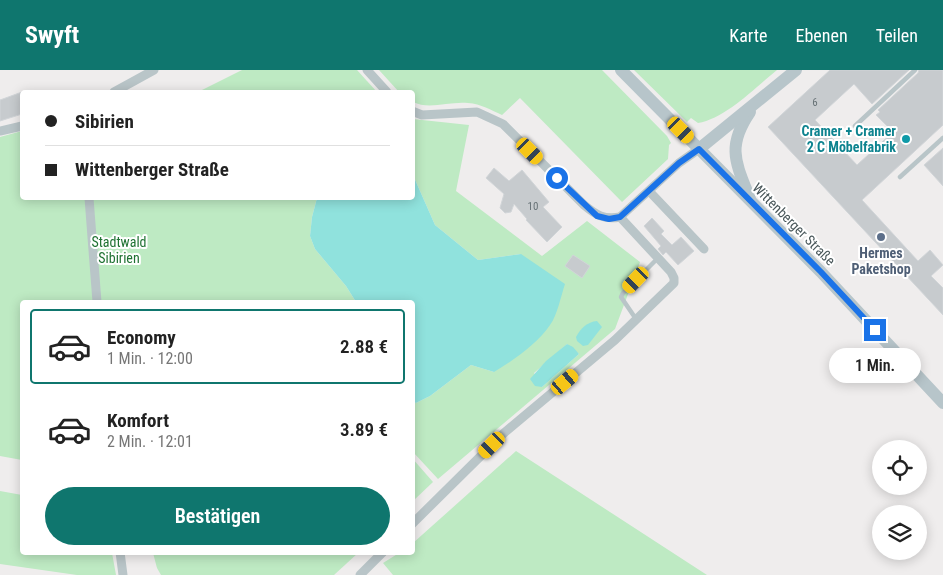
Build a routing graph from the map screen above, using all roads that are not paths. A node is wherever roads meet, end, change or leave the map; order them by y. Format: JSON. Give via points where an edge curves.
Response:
{"nodes":[{"id":1,"x":154,"y":70,"type":"edge"},
{"id":2,"x":367,"y":70,"type":"edge"},
{"id":3,"x":621,"y":70,"type":"edge"},
{"id":4,"x":796,"y":70,"type":"edge"},
{"id":5,"x":915,"y":70,"type":"edge"},
{"id":6,"x":124,"y":90,"type":"edge"},
{"id":7,"x":385,"y":90,"type":"edge"},
{"id":8,"x":756,"y":104,"type":"junction"},
{"id":9,"x":415,"y":112,"type":"edge"},
{"id":10,"x":20,"y":126,"type":"edge"},
{"id":11,"x":855,"y":126,"type":"dead end"},
{"id":12,"x":0,"y":131,"type":"edge"},
{"id":13,"x":943,"y":138,"type":"edge"},
{"id":14,"x":699,"y":149,"type":"junction"},
{"id":15,"x":900,"y":177,"type":"dead end"},
{"id":16,"x":649,"y":191,"type":"junction"},
{"id":17,"x":89,"y":200,"type":"edge"},
{"id":18,"x":752,"y":203,"type":"junction"},
{"id":19,"x":620,"y":217,"type":"junction"},
{"id":20,"x":704,"y":249,"type":"dead end"},
{"id":21,"x":658,"y":258,"type":"junction"},
{"id":22,"x":97,"y":300,"type":"edge"},
{"id":23,"x":637,"y":319,"type":"junction"},
{"id":24,"x":943,"y":403,"type":"edge"},
{"id":25,"x":415,"y":521,"type":"edge"},
{"id":26,"x":120,"y":555,"type":"edge"},
{"id":27,"x":380,"y":555,"type":"edge"},
{"id":28,"x":123,"y":575,"type":"edge"},
{"id":29,"x":360,"y":575,"type":"edge"}],
"edges":[{"from":1,"to":6,"type":"street"},
{"from":2,"to":7,"type":"street"},
{"from":3,"to":14,"type":"main road","name":"Wittenberger Straße"},
{"from":4,"to":8,"type":"main road"},
{"from":5,"to":11,"type":"lane"},
{"from":8,"to":14,"type":"main road"},
{"from":8,"to":18,"type":"main road","via":[[745,119],[735,148]]},
{"from":9,"to":19,"type":"street","via":[[422,115],[477,112],[503,124],[597,216]]},
{"from":10,"to":12,"type":"street"},
{"from":13,"to":15,"type":"lane"},
{"from":14,"to":16,"type":"street"},
{"from":14,"to":18,"type":"main road","name":"Wittenberger Straße"},
{"from":16,"to":19,"type":"street"},
{"from":16,"to":20,"type":"street"},
{"from":17,"to":22,"type":"street"},
{"from":18,"to":24,"type":"main road","name":"Wittenberger Straße"},
{"from":19,"to":21,"type":"street"},
{"from":21,"to":23,"type":"lane","via":[[621,297]]},
{"from":21,"to":23,"type":"street","via":[[671,272],[674,283]]},
{"from":23,"to":25,"type":"street","via":[[504,433]]},
{"from":26,"to":28,"type":"street"},
{"from":27,"to":29,"type":"street"}]}
